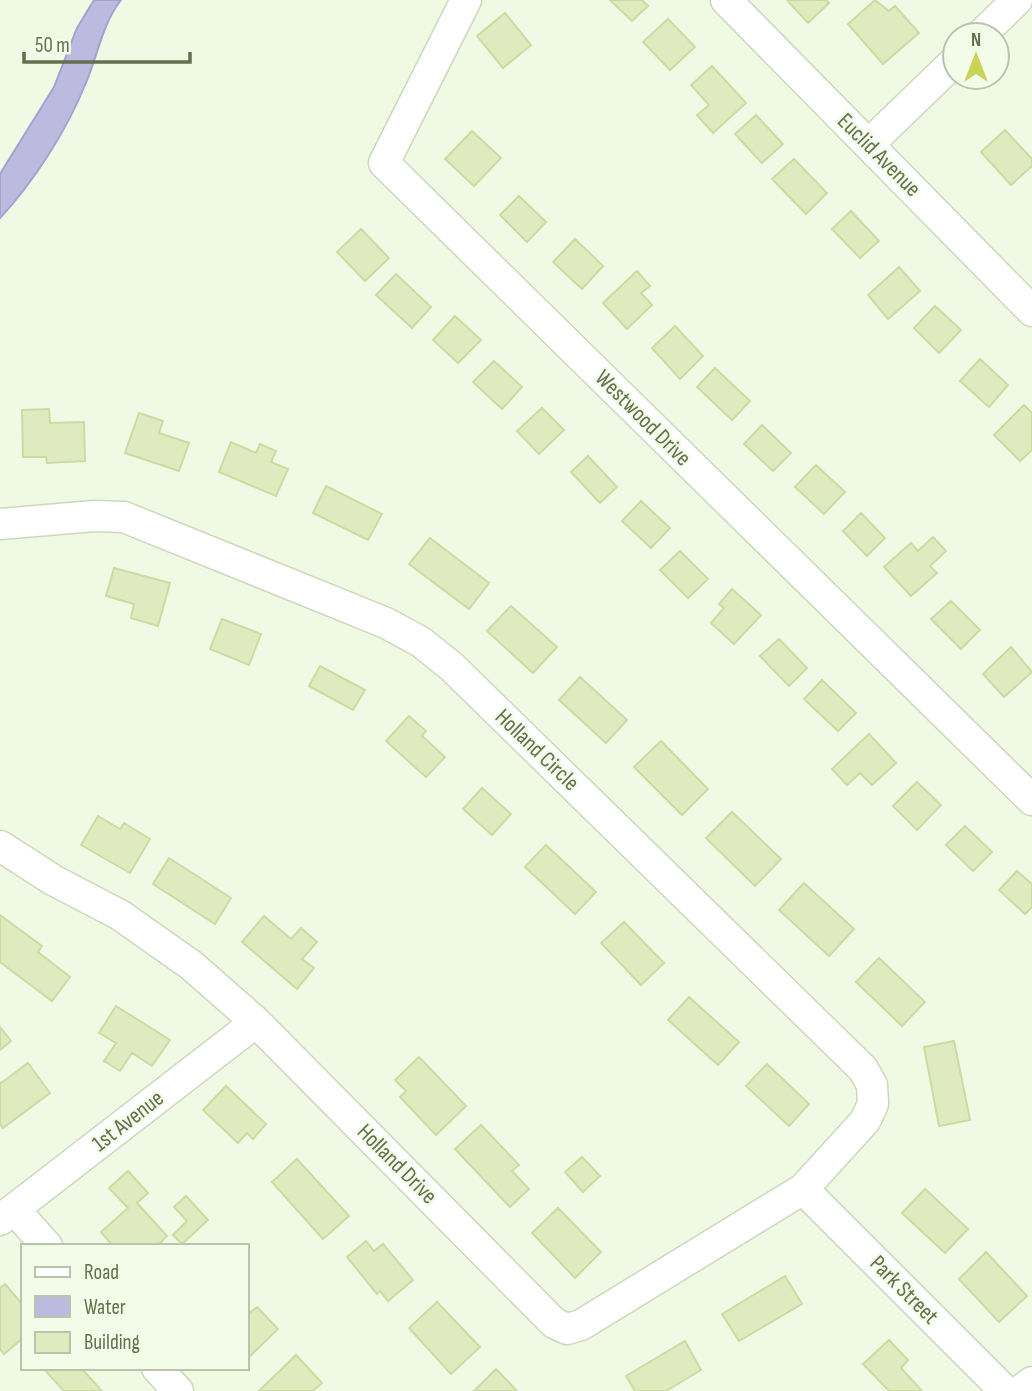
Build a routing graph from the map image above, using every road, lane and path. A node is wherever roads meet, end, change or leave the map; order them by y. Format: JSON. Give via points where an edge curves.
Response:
{"nodes":[{"id":1,"x":466,"y":0,"type":"edge"},
{"id":2,"x":726,"y":0,"type":"edge"},
{"id":3,"x":1017,"y":0,"type":"edge"},
{"id":4,"x":995,"y":21,"type":"edge"},
{"id":5,"x":941,"y":75,"type":"edge"},
{"id":6,"x":869,"y":144,"type":"junction"},
{"id":7,"x":1032,"y":311,"type":"edge"},
{"id":8,"x":0,"y":524,"type":"edge"},
{"id":9,"x":1032,"y":800,"type":"edge"},
{"id":10,"x":0,"y":846,"type":"edge"},
{"id":11,"x":256,"y":1022,"type":"junction"},
{"id":12,"x":803,"y":1189,"type":"junction"},
{"id":13,"x":7,"y":1214,"type":"edge"},
{"id":14,"x":44,"y":1244,"type":"edge"},
{"id":15,"x":160,"y":1370,"type":"edge"},
{"id":16,"x":1032,"y":1382,"type":"edge"},
{"id":17,"x":178,"y":1391,"type":"edge"},
{"id":18,"x":1005,"y":1391,"type":"edge"},
{"id":19,"x":1020,"y":1391,"type":"edge"}],
"edges":[{"from":1,"to":9,"type":"street","name":"Westwood Drive","via":[[384,163]]},
{"from":2,"to":6,"type":"street","name":"Euclid Avenue"},
{"from":3,"to":4,"type":"street"},
{"from":5,"to":6,"type":"street"},
{"from":6,"to":7,"type":"street","name":"Euclid Avenue"},
{"from":8,"to":12,"type":"street","name":"Holland Circle","via":[[124,517],[386,623],[421,642],[452,667],[863,1069],[873,1094],[865,1121]]},
{"from":10,"to":11,"type":"street","name":"Holland Drive","via":[[120,915],[191,965]]},
{"from":11,"to":12,"type":"street","name":"Holland Drive","via":[[554,1323],[567,1329],[581,1325]]},
{"from":11,"to":13,"type":"street","name":"1st Avenue"},
{"from":12,"to":18,"type":"street","name":"Park Street"},
{"from":13,"to":14,"type":"street"},
{"from":15,"to":17,"type":"street"},
{"from":16,"to":19,"type":"street"}]}
